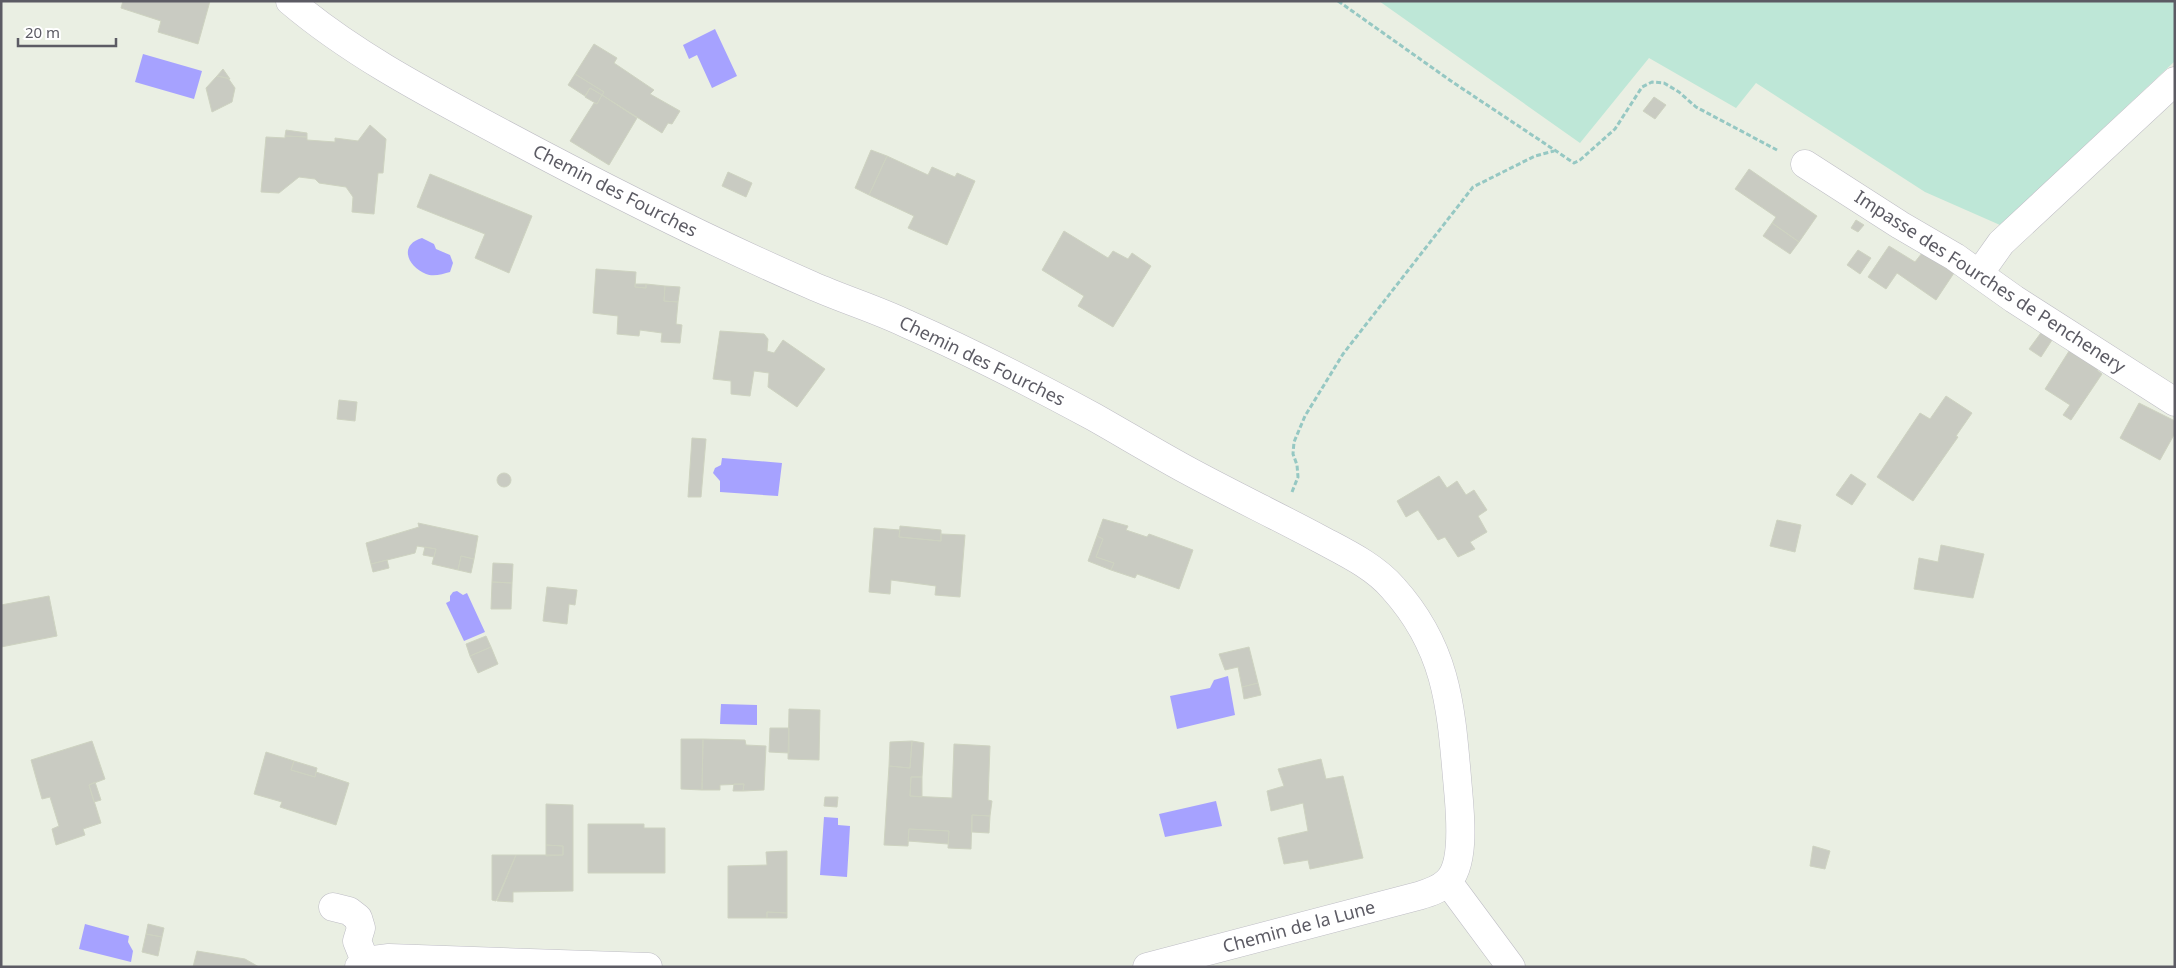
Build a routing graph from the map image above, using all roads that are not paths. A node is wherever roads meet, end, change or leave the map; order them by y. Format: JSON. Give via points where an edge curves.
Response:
{"nodes":[{"id":1,"x":290,"y":1,"type":"edge"},
{"id":2,"x":2175,"y":81,"type":"edge"},
{"id":3,"x":1805,"y":164,"type":"road end"},
{"id":4,"x":1979,"y":274,"type":"junction"},
{"id":5,"x":2175,"y":402,"type":"edge"},
{"id":6,"x":1448,"y":882,"type":"junction"},
{"id":7,"x":333,"y":907,"type":"dead end"},
{"id":8,"x":362,"y":964,"type":"edge"},
{"id":9,"x":648,"y":967,"type":"edge"},
{"id":10,"x":1147,"y":967,"type":"edge"},
{"id":11,"x":1511,"y":967,"type":"edge"}],
"edges":[{"from":1,"to":6,"type":"street","name":"Chemin des Fourches","via":[[372,61],[584,177],[813,286],[903,322],[1000,367],[1372,568],[1391,584],[1416,616],[1436,655],[1448,690],[1458,792],[1459,855]]},
{"from":2,"to":4,"type":"street","via":[[2000,243]]},
{"from":3,"to":4,"type":"street","name":"Impasse des Fourches de Penchenery"},
{"from":4,"to":5,"type":"street","name":"Impasse des Fourches de Penchenery"},
{"from":6,"to":10,"type":"street","name":"Chemin de la Lune","via":[[1418,896]]},
{"from":6,"to":11,"type":"street"},
{"from":7,"to":8,"type":"street","via":[[350,910],[358,918],[361,928],[357,942]]},
{"from":8,"to":9,"type":"street","via":[[389,958]]}]}
